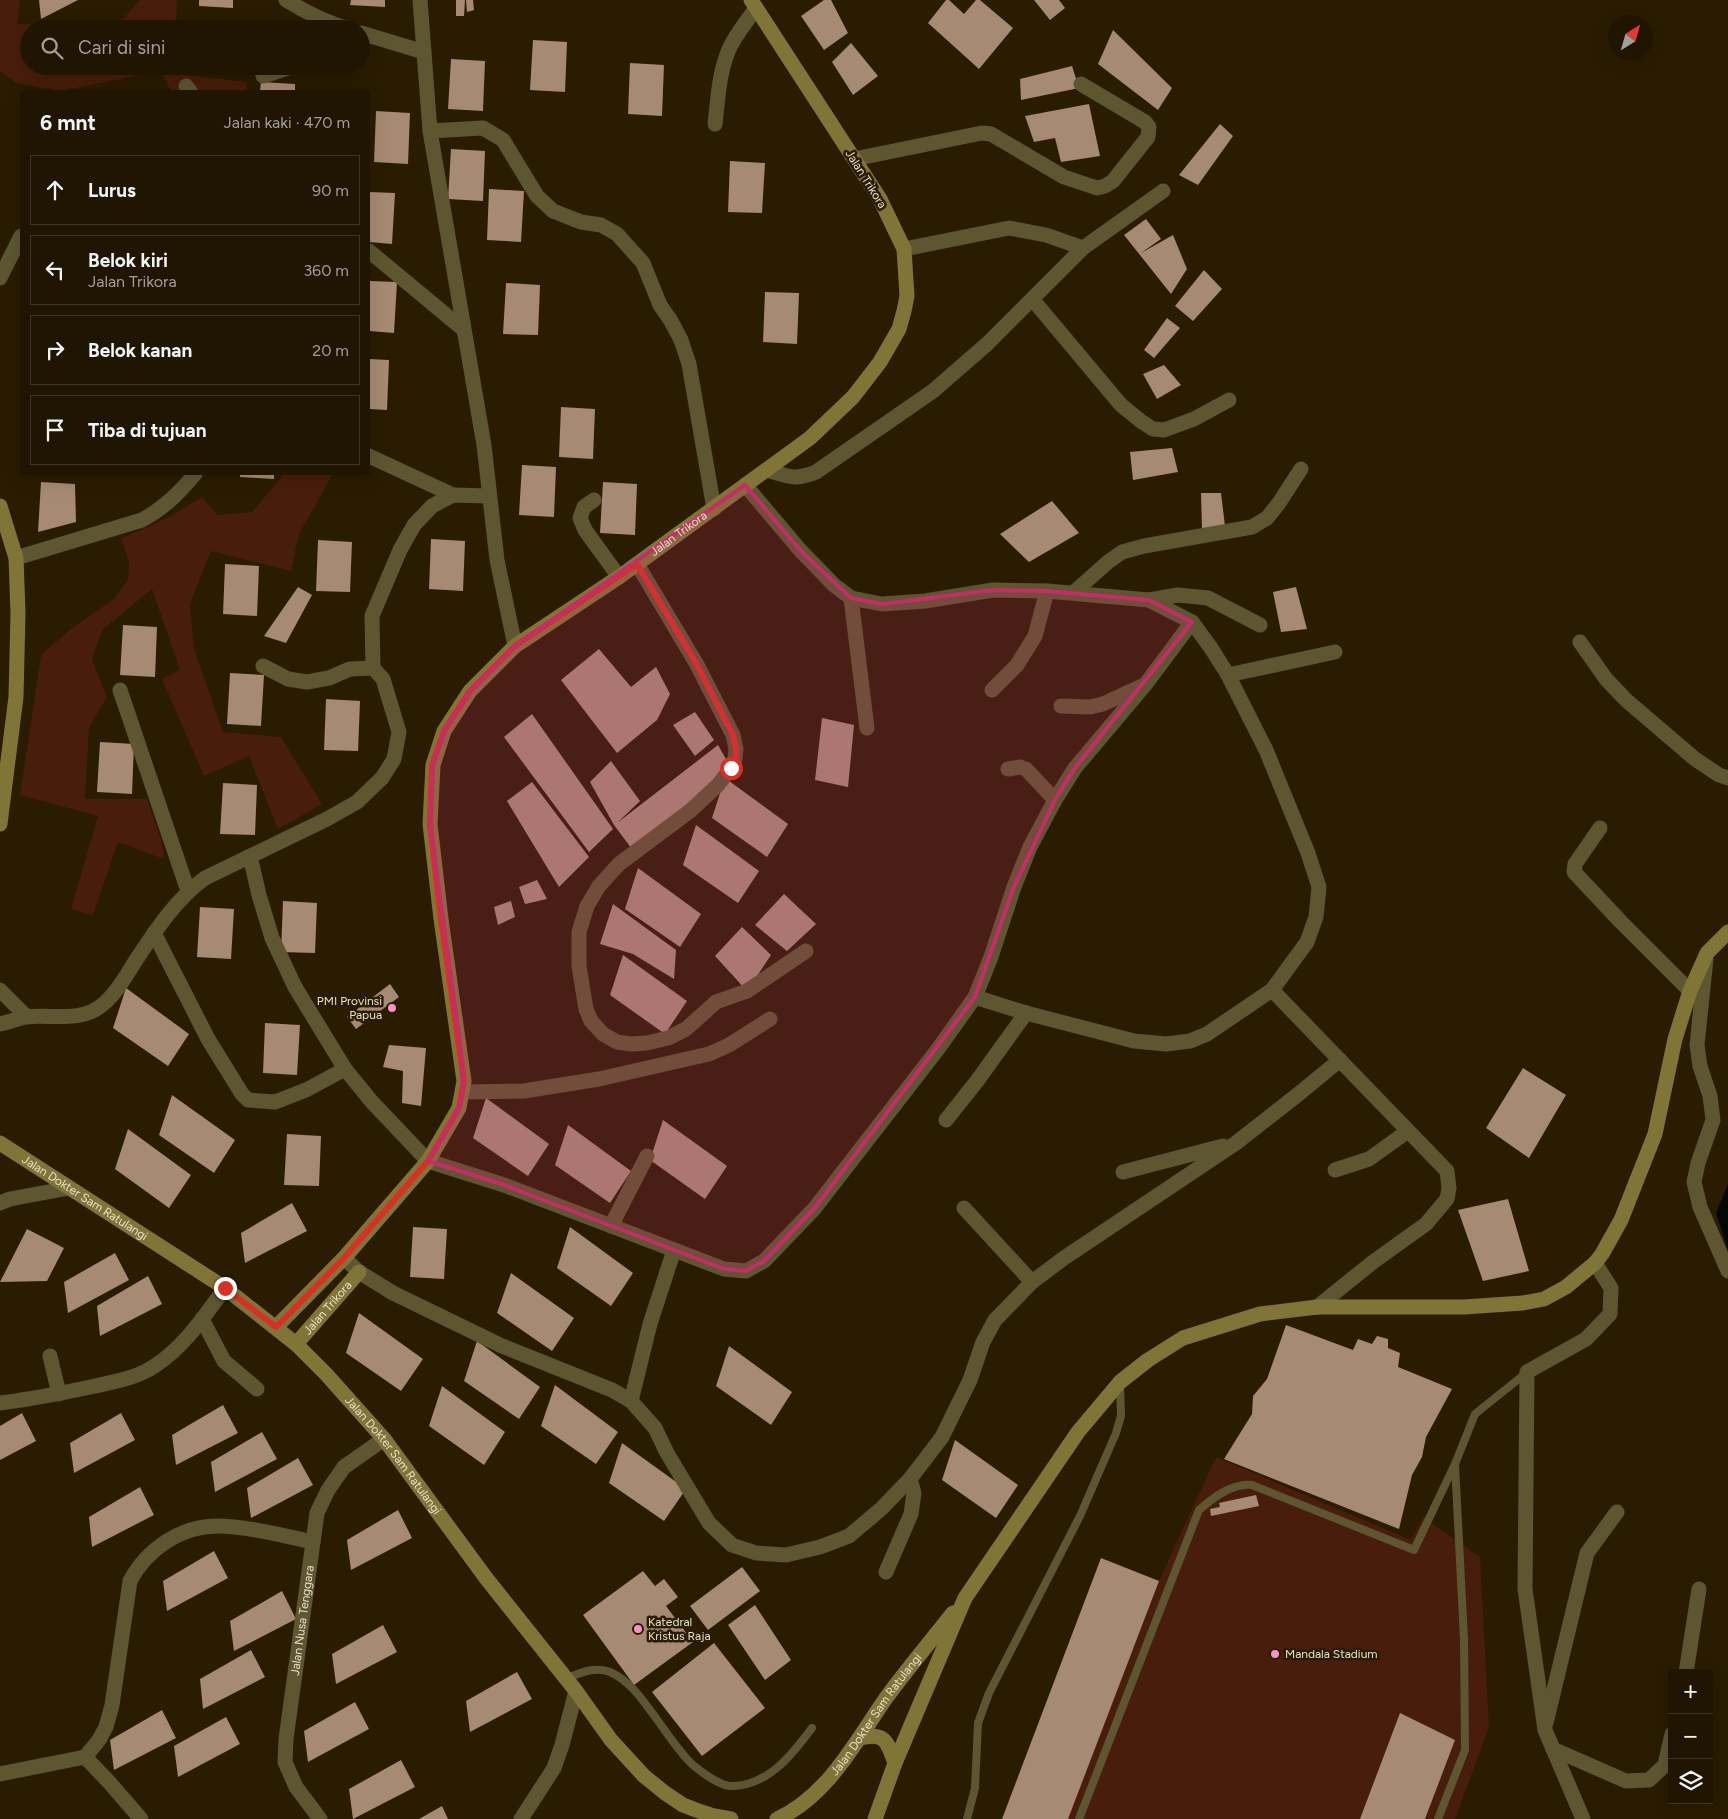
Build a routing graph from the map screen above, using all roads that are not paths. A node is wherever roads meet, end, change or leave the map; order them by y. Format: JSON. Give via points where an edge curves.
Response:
{"nodes":[{"id":1,"x":286,"y":0,"type":"edge"},
{"id":2,"x":420,"y":0,"type":"edge"},
{"id":3,"x":753,"y":4,"type":"edge"},
{"id":4,"x":321,"y":20,"type":"edge"},
{"id":5,"x":370,"y":36,"type":"edge"},
{"id":6,"x":424,"y":52,"type":"junction"},
{"id":7,"x":266,"y":75,"type":"edge"},
{"id":8,"x":263,"y":76,"type":"dead end"},
{"id":9,"x":1081,"y":84,"type":"dead end"},
{"id":10,"x":715,"y":124,"type":"dead end"},
{"id":11,"x":430,"y":131,"type":"junction"},
{"id":12,"x":854,"y":159,"type":"junction"},
{"id":13,"x":1163,"y":192,"type":"dead end"},
{"id":14,"x":20,"y":238,"type":"edge"},
{"id":15,"x":1083,"y":248,"type":"junction"},
{"id":16,"x":904,"y":249,"type":"junction"},
{"id":17,"x":370,"y":252,"type":"edge"},
{"id":18,"x":0,"y":278,"type":"edge"},
{"id":19,"x":1033,"y":300,"type":"junction"},
{"id":20,"x":463,"y":329,"type":"junction"},
{"id":21,"x":1229,"y":400,"type":"dead end"},
{"id":22,"x":370,"y":456,"type":"edge"},
{"id":23,"x":1301,"y":469,"type":"dead end"},
{"id":24,"x":767,"y":470,"type":"junction"},
{"id":25,"x":194,"y":475,"type":"edge"},
{"id":26,"x":746,"y":485,"type":"junction"},
{"id":27,"x":453,"y":495,"type":"junction"},
{"id":28,"x":489,"y":496,"type":"junction"},
{"id":29,"x":594,"y":500,"type":"dead end"},
{"id":30,"x":0,"y":506,"type":"edge"},
{"id":31,"x":714,"y":508,"type":"junction"},
{"id":32,"x":16,"y":558,"type":"junction"},
{"id":33,"x":637,"y":564,"type":"junction"},
{"id":34,"x":619,"y":576,"type":"junction"},
{"id":35,"x":1047,"y":591,"type":"junction"},
{"id":36,"x":1073,"y":593,"type":"junction"},
{"id":37,"x":851,"y":598,"type":"junction"},
{"id":38,"x":1149,"y":600,"type":"junction"},
{"id":39,"x":1192,"y":622,"type":"junction"},
{"id":40,"x":1260,"y":625,"type":"dead end"},
{"id":41,"x":1580,"y":642,"type":"dead end"},
{"id":42,"x":515,"y":646,"type":"junction"},
{"id":43,"x":1335,"y":652,"type":"dead end"},
{"id":44,"x":263,"y":666,"type":"dead end"},
{"id":45,"x":373,"y":668,"type":"junction"},
{"id":46,"x":1228,"y":675,"type":"junction"},
{"id":47,"x":1145,"y":685,"type":"junction"},
{"id":48,"x":120,"y":690,"type":"dead end"},
{"id":49,"x":992,"y":690,"type":"dead end"},
{"id":50,"x":1061,"y":706,"type":"dead end"},
{"id":51,"x":866,"y":728,"type":"dead end"},
{"id":52,"x":1008,"y":769,"type":"dead end"},
{"id":53,"x":1728,"y":778,"type":"edge"},
{"id":54,"x":1055,"y":800,"type":"junction"},
{"id":55,"x":0,"y":824,"type":"edge"},
{"id":56,"x":1600,"y":828,"type":"dead end"},
{"id":57,"x":250,"y":856,"type":"junction"},
{"id":58,"x":188,"y":890,"type":"junction"},
{"id":59,"x":1728,"y":932,"type":"edge"},
{"id":60,"x":154,"y":933,"type":"junction"},
{"id":61,"x":806,"y":951,"type":"dead end"},
{"id":62,"x":1707,"y":953,"type":"junction"},
{"id":63,"x":0,"y":990,"type":"edge"},
{"id":64,"x":1272,"y":990,"type":"junction"},
{"id":65,"x":1690,"y":991,"type":"junction"},
{"id":66,"x":975,"y":997,"type":"junction"},
{"id":67,"x":1026,"y":1013,"type":"junction"},
{"id":68,"x":27,"y":1017,"type":"junction"},
{"id":69,"x":770,"y":1019,"type":"dead end"},
{"id":70,"x":0,"y":1024,"type":"edge"},
{"id":71,"x":1340,"y":1060,"type":"junction"},
{"id":72,"x":345,"y":1068,"type":"junction"},
{"id":73,"x":463,"y":1092,"type":"junction"},
{"id":74,"x":946,"y":1120,"type":"dead end"},
{"id":75,"x":1408,"y":1131,"type":"junction"},
{"id":76,"x":0,"y":1143,"type":"edge"},
{"id":77,"x":1236,"y":1143,"type":"junction"},
{"id":78,"x":647,"y":1156,"type":"dead end"},
{"id":79,"x":428,"y":1161,"type":"junction"},
{"id":80,"x":1335,"y":1170,"type":"dead end"},
{"id":81,"x":1123,"y":1172,"type":"dead end"},
{"id":82,"x":69,"y":1188,"type":"junction"},
{"id":83,"x":0,"y":1203,"type":"edge"},
{"id":84,"x":964,"y":1208,"type":"dead end"},
{"id":85,"x":611,"y":1226,"type":"junction"},
{"id":86,"x":674,"y":1250,"type":"junction"},
{"id":87,"x":344,"y":1258,"type":"junction"},
{"id":88,"x":1595,"y":1262,"type":"junction"},
{"id":89,"x":1728,"y":1271,"type":"edge"},
{"id":90,"x":360,"y":1272,"type":"junction"},
{"id":91,"x":1032,"y":1282,"type":"junction"},
{"id":92,"x":225,"y":1288,"type":"junction"},
{"id":93,"x":1317,"y":1307,"type":"junction"},
{"id":94,"x":202,"y":1319,"type":"junction"},
{"id":95,"x":276,"y":1327,"type":"junction"},
{"id":96,"x":296,"y":1344,"type":"junction"},
{"id":97,"x":50,"y":1356,"type":"dead end"},
{"id":98,"x":1528,"y":1372,"type":"junction"},
{"id":99,"x":1120,"y":1382,"type":"junction"},
{"id":100,"x":256,"y":1389,"type":"dead end"},
{"id":101,"x":59,"y":1394,"type":"junction"},
{"id":102,"x":631,"y":1401,"type":"junction"},
{"id":103,"x":0,"y":1404,"type":"edge"},
{"id":104,"x":384,"y":1439,"type":"junction"},
{"id":105,"x":1455,"y":1464,"type":"junction"},
{"id":106,"x":910,"y":1480,"type":"junction"},
{"id":107,"x":1617,"y":1512,"type":"dead end"},
{"id":108,"x":313,"y":1542,"type":"junction"},
{"id":109,"x":886,"y":1572,"type":"dead end"},
{"id":110,"x":1700,"y":1589,"type":"dead end"},
{"id":111,"x":965,"y":1598,"type":"junction"},
{"id":112,"x":1687,"y":1669,"type":"edge"},
{"id":113,"x":571,"y":1685,"type":"junction"},
{"id":114,"x":812,"y":1728,"type":"dead end"},
{"id":115,"x":1545,"y":1730,"type":"junction"},
{"id":116,"x":860,"y":1738,"type":"junction"},
{"id":117,"x":1552,"y":1750,"type":"junction"},
{"id":118,"x":1668,"y":1752,"type":"edge"},
{"id":119,"x":85,"y":1757,"type":"junction"},
{"id":120,"x":895,"y":1763,"type":"junction"},
{"id":121,"x":1,"y":1775,"type":"edge"},
{"id":122,"x":141,"y":1819,"type":"edge"},
{"id":123,"x":320,"y":1819,"type":"edge"},
{"id":124,"x":521,"y":1819,"type":"edge"},
{"id":125,"x":731,"y":1819,"type":"edge"},
{"id":126,"x":777,"y":1819,"type":"edge"},
{"id":127,"x":875,"y":1819,"type":"edge"},
{"id":128,"x":966,"y":1819,"type":"edge"},
{"id":129,"x":1079,"y":1819,"type":"edge"},
{"id":130,"x":1438,"y":1819,"type":"edge"},
{"id":131,"x":1584,"y":1819,"type":"edge"}],
"edges":[{"from":1,"to":4,"type":"street"},
{"from":2,"to":6,"type":"street"},
{"from":3,"to":10,"type":"street","via":[[724,63]]},
{"from":3,"to":12,"type":"street","name":"Jalan Trikora"},
{"from":5,"to":6,"type":"street"},
{"from":6,"to":11,"type":"street"},
{"from":7,"to":8,"type":"street"},
{"from":9,"to":12,"type":"street","via":[[1145,122],[1149,128],[1148,137],[1113,181],[1105,186],[1097,188],[1064,177],[992,134],[982,133]]},
{"from":11,"to":20,"type":"street"},
{"from":11,"to":31,"type":"street","via":[[483,128],[503,140],[537,196],[553,211],[581,222],[601,225],[617,234],[643,263],[660,305],[681,340],[689,364]]},
{"from":12,"to":16,"type":"street","name":"Jalan Trikora","via":[[880,199]]},
{"from":13,"to":15,"type":"street"},
{"from":14,"to":18,"type":"street"},
{"from":15,"to":16,"type":"street","via":[[1046,235],[1009,228]]},
{"from":15,"to":19,"type":"street"},
{"from":16,"to":24,"type":"street","name":"Jalan Trikora","via":[[907,296],[904,311],[899,329],[880,362],[853,397],[810,438]]},
{"from":17,"to":20,"type":"street"},
{"from":19,"to":21,"type":"street","via":[[1121,405],[1153,429],[1164,430],[1194,419]]},
{"from":19,"to":24,"type":"street","via":[[934,391],[816,472],[801,478]]},
{"from":20,"to":28,"type":"street","via":[[484,445]]},
{"from":22,"to":27,"type":"street"},
{"from":23,"to":36,"type":"street","via":[[1267,518],[1252,527],[1122,552]]},
{"from":24,"to":26,"type":"street","name":"Jalan Trikora"},
{"from":25,"to":32,"type":"street","via":[[159,511],[142,520]]},
{"from":26,"to":31,"type":"street","name":"Jalan Trikora"},
{"from":26,"to":37,"type":"street","via":[[800,550],[834,586]]},
{"from":27,"to":28,"type":"street"},
{"from":27,"to":45,"type":"street","via":[[432,506],[414,525],[388,576],[372,616]]},
{"from":28,"to":42,"type":"street"},
{"from":29,"to":34,"type":"street","via":[[584,507],[580,518],[585,530]]},
{"from":30,"to":32,"type":"street"},
{"from":31,"to":33,"type":"street","name":"Jalan Trikora"},
{"from":32,"to":55,"type":"street","via":[[16,697]]},
{"from":33,"to":34,"type":"street","name":"Jalan Trikora"},
{"from":33,"to":61,"type":"street","via":[[696,663],[733,735],[736,758],[718,785],[690,812],[619,864],[599,886],[587,906],[579,932],[579,966],[591,1022],[602,1034],[617,1042],[647,1043],[668,1038],[686,1029],[716,1002],[747,991]]},
{"from":34,"to":42,"type":"street","name":"Jalan Trikora"},
{"from":35,"to":36,"type":"street"},
{"from":35,"to":37,"type":"street","via":[[993,590],[925,602],[882,604]]},
{"from":35,"to":49,"type":"street","via":[[1035,636],[1017,665]]},
{"from":36,"to":38,"type":"street"},
{"from":37,"to":51,"type":"street"},
{"from":38,"to":39,"type":"street"},
{"from":38,"to":40,"type":"street","via":[[1178,595],[1208,598]]},
{"from":39,"to":46,"type":"street"},
{"from":39,"to":47,"type":"street"},
{"from":41,"to":53,"type":"street","via":[[1606,679],[1626,700],[1695,759]]},
{"from":42,"to":73,"type":"street","name":"Jalan Trikora","via":[[470,691],[444,731],[432,765],[430,824],[461,1050]]},
{"from":43,"to":46,"type":"street"},
{"from":44,"to":45,"type":"street","via":[[288,679],[306,682],[329,678],[350,669]]},
{"from":45,"to":57,"type":"street","via":[[383,679],[399,732],[394,759],[382,778],[358,802]]},
{"from":46,"to":64,"type":"street","via":[[1266,750],[1319,887],[1316,917],[1307,942]]},
{"from":47,"to":50,"type":"street","via":[[1097,706]]},
{"from":47,"to":54,"type":"street","via":[[1075,768]]},
{"from":48,"to":58,"type":"street"},
{"from":52,"to":54,"type":"street","via":[[1026,769]]},
{"from":54,"to":66,"type":"street","via":[[1030,847]]},
{"from":56,"to":65,"type":"street","via":[[1575,864],[1574,872]]},
{"from":57,"to":58,"type":"street"},
{"from":57,"to":72,"type":"street","via":[[272,938],[294,987]]},
{"from":58,"to":60,"type":"street"},
{"from":59,"to":62,"type":"street"},
{"from":60,"to":68,"type":"street","via":[[126,976],[98,1008],[83,1014]]},
{"from":60,"to":72,"type":"street","via":[[208,1039],[248,1100],[275,1102],[306,1090]]},
{"from":62,"to":65,"type":"street"},
{"from":62,"to":89,"type":"street","via":[[1697,1045],[1713,1120],[1694,1182],[1700,1206]]},
{"from":63,"to":68,"type":"street"},
{"from":64,"to":67,"type":"street","via":[[1207,1034],[1166,1044],[1134,1041]]},
{"from":64,"to":71,"type":"street"},
{"from":65,"to":88,"type":"street","via":[[1675,1039],[1655,1134],[1621,1220]]},
{"from":66,"to":67,"type":"street"},
{"from":66,"to":86,"type":"street","via":[[814,1209],[764,1261],[746,1271],[724,1269]]},
{"from":67,"to":74,"type":"street"},
{"from":68,"to":70,"type":"street"},
{"from":69,"to":73,"type":"street","via":[[709,1054],[533,1090]]},
{"from":71,"to":75,"type":"street"},
{"from":71,"to":77,"type":"street"},
{"from":72,"to":79,"type":"street"},
{"from":73,"to":79,"type":"street","name":"Jalan Trikora","via":[[459,1108]]},
{"from":75,"to":80,"type":"street","via":[[1369,1159]]},
{"from":75,"to":93,"type":"street","via":[[1447,1172],[1447,1198],[1426,1224]]},
{"from":76,"to":82,"type":"street","name":"Jalan Dokter Sam Ratulangi"},
{"from":77,"to":81,"type":"street"},
{"from":77,"to":91,"type":"street"},
{"from":78,"to":85,"type":"street"},
{"from":79,"to":85,"type":"street","via":[[504,1185]]},
{"from":79,"to":87,"type":"street","name":"Jalan Trikora"},
{"from":82,"to":83,"type":"street"},
{"from":82,"to":92,"type":"street","name":"Jalan Dokter Sam Ratulangi"},
{"from":84,"to":91,"type":"street"},
{"from":85,"to":86,"type":"street"},
{"from":86,"to":102,"type":"street","via":[[650,1324]]},
{"from":87,"to":90,"type":"street"},
{"from":87,"to":95,"type":"street","name":"Jalan Trikora"},
{"from":88,"to":93,"type":"street","via":[[1544,1299],[1524,1303],[1464,1307]]},
{"from":88,"to":98,"type":"street","via":[[1611,1288],[1610,1314],[1586,1339]]},
{"from":90,"to":96,"type":"street","name":"Jalan Trikora"},
{"from":90,"to":102,"type":"street","via":[[393,1293],[502,1346],[612,1390]]},
{"from":91,"to":106,"type":"street","via":[[995,1320],[942,1436]]},
{"from":92,"to":94,"type":"street"},
{"from":92,"to":95,"type":"street","name":"Jalan Dokter Sam Ratulangi"},
{"from":93,"to":99,"type":"street","via":[[1260,1314],[1183,1338]]},
{"from":94,"to":100,"type":"street","via":[[224,1361]]},
{"from":94,"to":101,"type":"street","via":[[177,1349],[156,1366],[134,1376]]},
{"from":95,"to":96,"type":"street","name":"Jalan Dokter Sam Ratulangi"},
{"from":96,"to":104,"type":"street","name":"Jalan Dokter Sam Ratulangi"},
{"from":97,"to":101,"type":"street"},
{"from":98,"to":105,"type":"lane","via":[[1475,1414]]},
{"from":98,"to":115,"type":"street","via":[[1524,1589]]},
{"from":99,"to":111,"type":"street","via":[[1078,1432]]},
{"from":99,"to":128,"type":"lane","via":[[1121,1416],[1116,1433],[1080,1516],[989,1693],[978,1723],[975,1788]]},
{"from":101,"to":103,"type":"street"},
{"from":102,"to":106,"type":"street","via":[[655,1428],[709,1523],[732,1545],[756,1553],[786,1555],[849,1536]]},
{"from":104,"to":108,"type":"street","name":"Jalan Nusa Tenggara","via":[[344,1467],[328,1490],[317,1513]]},
{"from":104,"to":113,"type":"street","name":"Jalan Dokter Sam Ratulangi","via":[[486,1578]]},
{"from":105,"to":129,"type":"lane","via":[[1414,1550],[1248,1484],[1227,1490],[1199,1510]]},
{"from":105,"to":130,"type":"lane","via":[[1464,1639],[1465,1750]]},
{"from":106,"to":109,"type":"street","via":[[914,1493],[911,1514]]},
{"from":107,"to":115,"type":"street","via":[[1587,1553]]},
{"from":108,"to":119,"type":"street","via":[[217,1526],[180,1532],[138,1566],[130,1581],[119,1665],[106,1727]]},
{"from":108,"to":123,"type":"street","name":"Jalan Nusa Tenggara","via":[[285,1762],[296,1787]]},
{"from":110,"to":112,"type":"street"},
{"from":111,"to":116,"type":"street","name":"Jalan Dokter Sam Ratulangi","via":[[887,1697]]},
{"from":111,"to":120,"type":"street"},
{"from":113,"to":114,"type":"lane","via":[[581,1672],[609,1672],[638,1693],[692,1765],[719,1783],[730,1786],[768,1775]]},
{"from":113,"to":124,"type":"street","via":[[562,1745],[554,1768]]},
{"from":113,"to":125,"type":"street","name":"Jalan Dokter Sam Ratulangi","via":[[611,1740],[658,1788],[683,1805]]},
{"from":115,"to":117,"type":"street"},
{"from":116,"to":120,"type":"street","via":[[872,1735],[881,1738]]},
{"from":116,"to":126,"type":"street","name":"Jalan Dokter Sam Ratulangi","via":[[818,1791]]},
{"from":117,"to":118,"type":"street","via":[[1626,1781],[1649,1780],[1665,1765]]},
{"from":117,"to":131,"type":"street"},
{"from":119,"to":121,"type":"street"},
{"from":119,"to":122,"type":"street"},
{"from":120,"to":127,"type":"street"}]}
